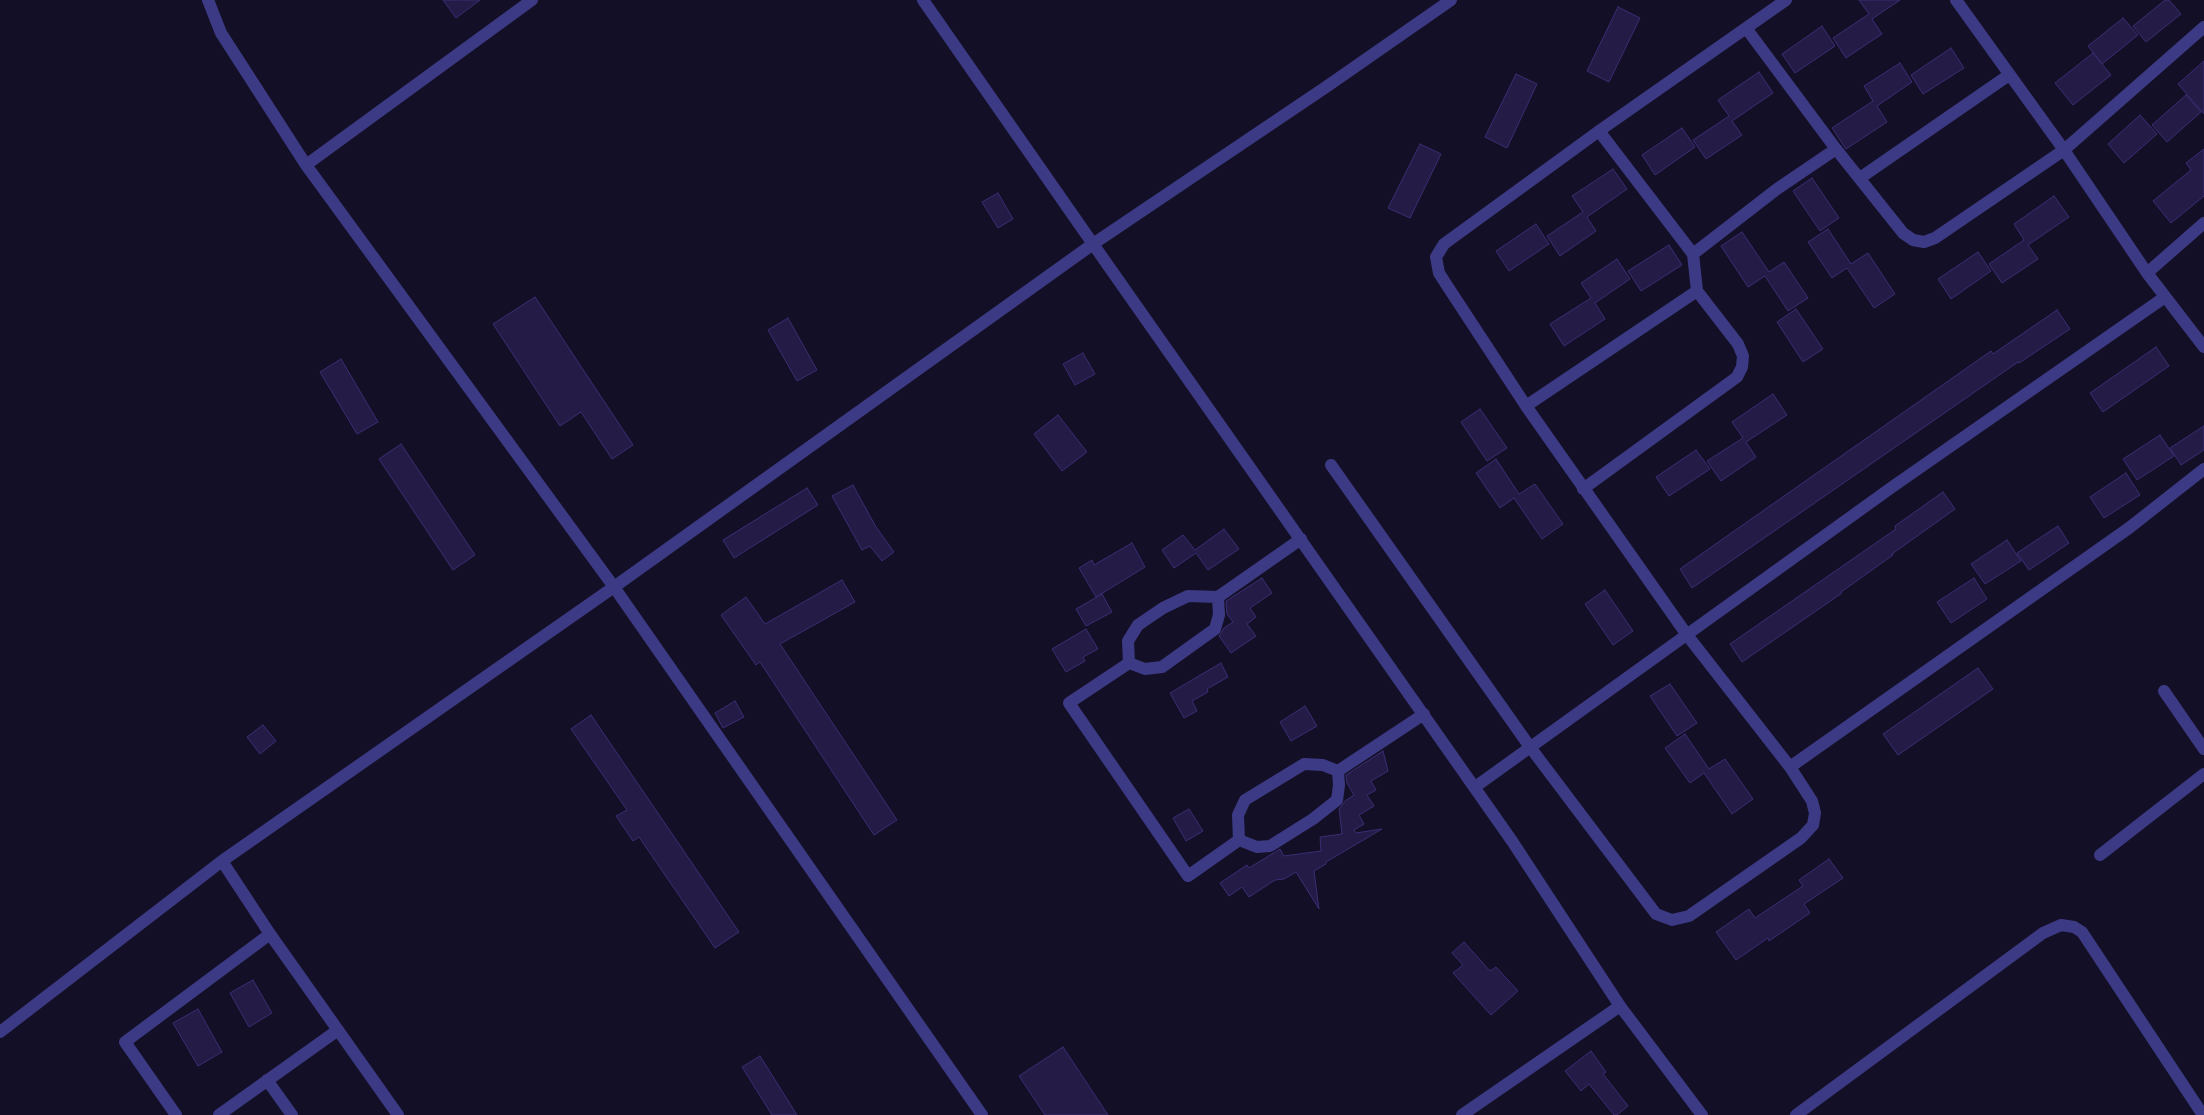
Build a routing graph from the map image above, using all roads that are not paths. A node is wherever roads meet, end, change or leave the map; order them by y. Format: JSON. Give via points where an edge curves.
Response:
{"nodes":[{"id":1,"x":208,"y":0,"type":"edge"},
{"id":2,"x":532,"y":0,"type":"edge"},
{"id":3,"x":923,"y":0,"type":"edge"},
{"id":4,"x":1451,"y":0,"type":"edge"},
{"id":5,"x":1786,"y":0,"type":"edge"},
{"id":6,"x":1956,"y":0,"type":"edge"},
{"id":7,"x":2204,"y":27,"type":"edge"},
{"id":8,"x":1746,"y":28,"type":"junction"},
{"id":9,"x":2010,"y":75,"type":"junction"},
{"id":10,"x":1599,"y":131,"type":"junction"},
{"id":11,"x":1836,"y":149,"type":"junction"},
{"id":12,"x":2064,"y":150,"type":"junction"},
{"id":13,"x":306,"y":165,"type":"junction"},
{"id":14,"x":1860,"y":178,"type":"junction"},
{"id":15,"x":2204,"y":223,"type":"edge"},
{"id":16,"x":1093,"y":244,"type":"junction"},
{"id":17,"x":1693,"y":254,"type":"junction"},
{"id":18,"x":2147,"y":273,"type":"junction"},
{"id":19,"x":1697,"y":291,"type":"junction"},
{"id":20,"x":2165,"y":297,"type":"junction"},
{"id":21,"x":2204,"y":347,"type":"edge"},
{"id":22,"x":1526,"y":406,"type":"junction"},
{"id":23,"x":1332,"y":465,"type":"dead end"},
{"id":24,"x":2204,"y":469,"type":"edge"},
{"id":25,"x":1583,"y":489,"type":"junction"},
{"id":26,"x":1301,"y":539,"type":"junction"},
{"id":27,"x":614,"y":587,"type":"junction"},
{"id":28,"x":1218,"y":597,"type":"junction"},
{"id":29,"x":1687,"y":635,"type":"junction"},
{"id":30,"x":1129,"y":663,"type":"junction"},
{"id":31,"x":2164,"y":691,"type":"dead end"},
{"id":32,"x":1424,"y":714,"type":"junction"},
{"id":33,"x":1530,"y":748,"type":"junction"},
{"id":34,"x":2204,"y":749,"type":"edge"},
{"id":35,"x":1790,"y":767,"type":"junction"},
{"id":36,"x":1338,"y":770,"type":"junction"},
{"id":37,"x":2204,"y":774,"type":"edge"},
{"id":38,"x":1475,"y":787,"type":"junction"},
{"id":39,"x":1240,"y":840,"type":"junction"},
{"id":40,"x":2100,"y":855,"type":"dead end"},
{"id":41,"x":222,"y":861,"type":"junction"},
{"id":42,"x":270,"y":934,"type":"junction"},
{"id":43,"x":1620,"y":1006,"type":"junction"},
{"id":44,"x":338,"y":1030,"type":"junction"},
{"id":45,"x":0,"y":1032,"type":"edge"},
{"id":46,"x":267,"y":1080,"type":"junction"},
{"id":47,"x":176,"y":1115,"type":"edge"},
{"id":48,"x":219,"y":1115,"type":"edge"},
{"id":49,"x":292,"y":1115,"type":"edge"},
{"id":50,"x":398,"y":1115,"type":"edge"},
{"id":51,"x":982,"y":1115,"type":"edge"},
{"id":52,"x":1462,"y":1115,"type":"edge"},
{"id":53,"x":1702,"y":1115,"type":"edge"},
{"id":54,"x":1796,"y":1115,"type":"edge"},
{"id":55,"x":2203,"y":1115,"type":"edge"}],
"edges":[{"from":1,"to":13,"type":"street","via":[[221,33]]},
{"from":2,"to":13,"type":"street"},
{"from":3,"to":16,"type":"street"},
{"from":4,"to":16,"type":"street"},
{"from":5,"to":8,"type":"street"},
{"from":6,"to":9,"type":"street"},
{"from":7,"to":12,"type":"street"},
{"from":8,"to":10,"type":"street"},
{"from":8,"to":11,"type":"street"},
{"from":9,"to":12,"type":"street"},
{"from":9,"to":14,"type":"street"},
{"from":10,"to":17,"type":"street"},
{"from":10,"to":22,"type":"street","via":[[1444,244],[1436,257],[1446,284]]},
{"from":11,"to":14,"type":"street"},
{"from":11,"to":17,"type":"street","via":[[1776,189]]},
{"from":12,"to":14,"type":"street","via":[[1936,238],[1924,242],[1903,233]]},
{"from":12,"to":18,"type":"street"},
{"from":13,"to":27,"type":"street"},
{"from":15,"to":18,"type":"street"},
{"from":16,"to":26,"type":"street"},
{"from":16,"to":27,"type":"street"},
{"from":17,"to":19,"type":"street"},
{"from":18,"to":20,"type":"street"},
{"from":19,"to":22,"type":"street"},
{"from":19,"to":25,"type":"street","via":[[1738,344],[1742,367],[1737,377]]},
{"from":20,"to":21,"type":"street"},
{"from":20,"to":29,"type":"street"},
{"from":22,"to":25,"type":"street"},
{"from":23,"to":33,"type":"street"},
{"from":24,"to":35,"type":"street","via":[[2129,528]]},
{"from":25,"to":29,"type":"street"},
{"from":26,"to":28,"type":"street"},
{"from":26,"to":32,"type":"street"},
{"from":27,"to":41,"type":"street"},
{"from":27,"to":51,"type":"street"},
{"from":28,"to":30,"type":"street","via":[[1188,596],[1138,625],[1128,642]]},
{"from":28,"to":30,"type":"street","via":[[1219,615],[1215,629],[1162,667],[1145,669]]},
{"from":29,"to":33,"type":"street"},
{"from":29,"to":35,"type":"street"},
{"from":30,"to":39,"type":"street","via":[[1069,703],[1188,876]]},
{"from":31,"to":34,"type":"street"},
{"from":32,"to":36,"type":"street"},
{"from":32,"to":38,"type":"street"},
{"from":33,"to":35,"type":"street","via":[[1645,902],[1656,914],[1672,920],[1689,916],[1801,838],[1813,825],[1812,801]]},
{"from":33,"to":38,"type":"street"},
{"from":36,"to":39,"type":"street","via":[[1337,800],[1313,818],[1270,846],[1257,847]]},
{"from":36,"to":39,"type":"street","via":[[1323,764],[1304,764],[1245,800],[1238,815]]},
{"from":37,"to":40,"type":"street"},
{"from":38,"to":43,"type":"street"},
{"from":41,"to":42,"type":"street"},
{"from":41,"to":45,"type":"street"},
{"from":42,"to":44,"type":"street"},
{"from":42,"to":47,"type":"street","via":[[125,1042]]},
{"from":43,"to":52,"type":"street"},
{"from":43,"to":53,"type":"street"},
{"from":44,"to":46,"type":"street"},
{"from":44,"to":50,"type":"street"},
{"from":46,"to":48,"type":"street"},
{"from":46,"to":49,"type":"street"},
{"from":54,"to":55,"type":"street","via":[[2043,933],[2061,925],[2074,926],[2082,932]]}]}
